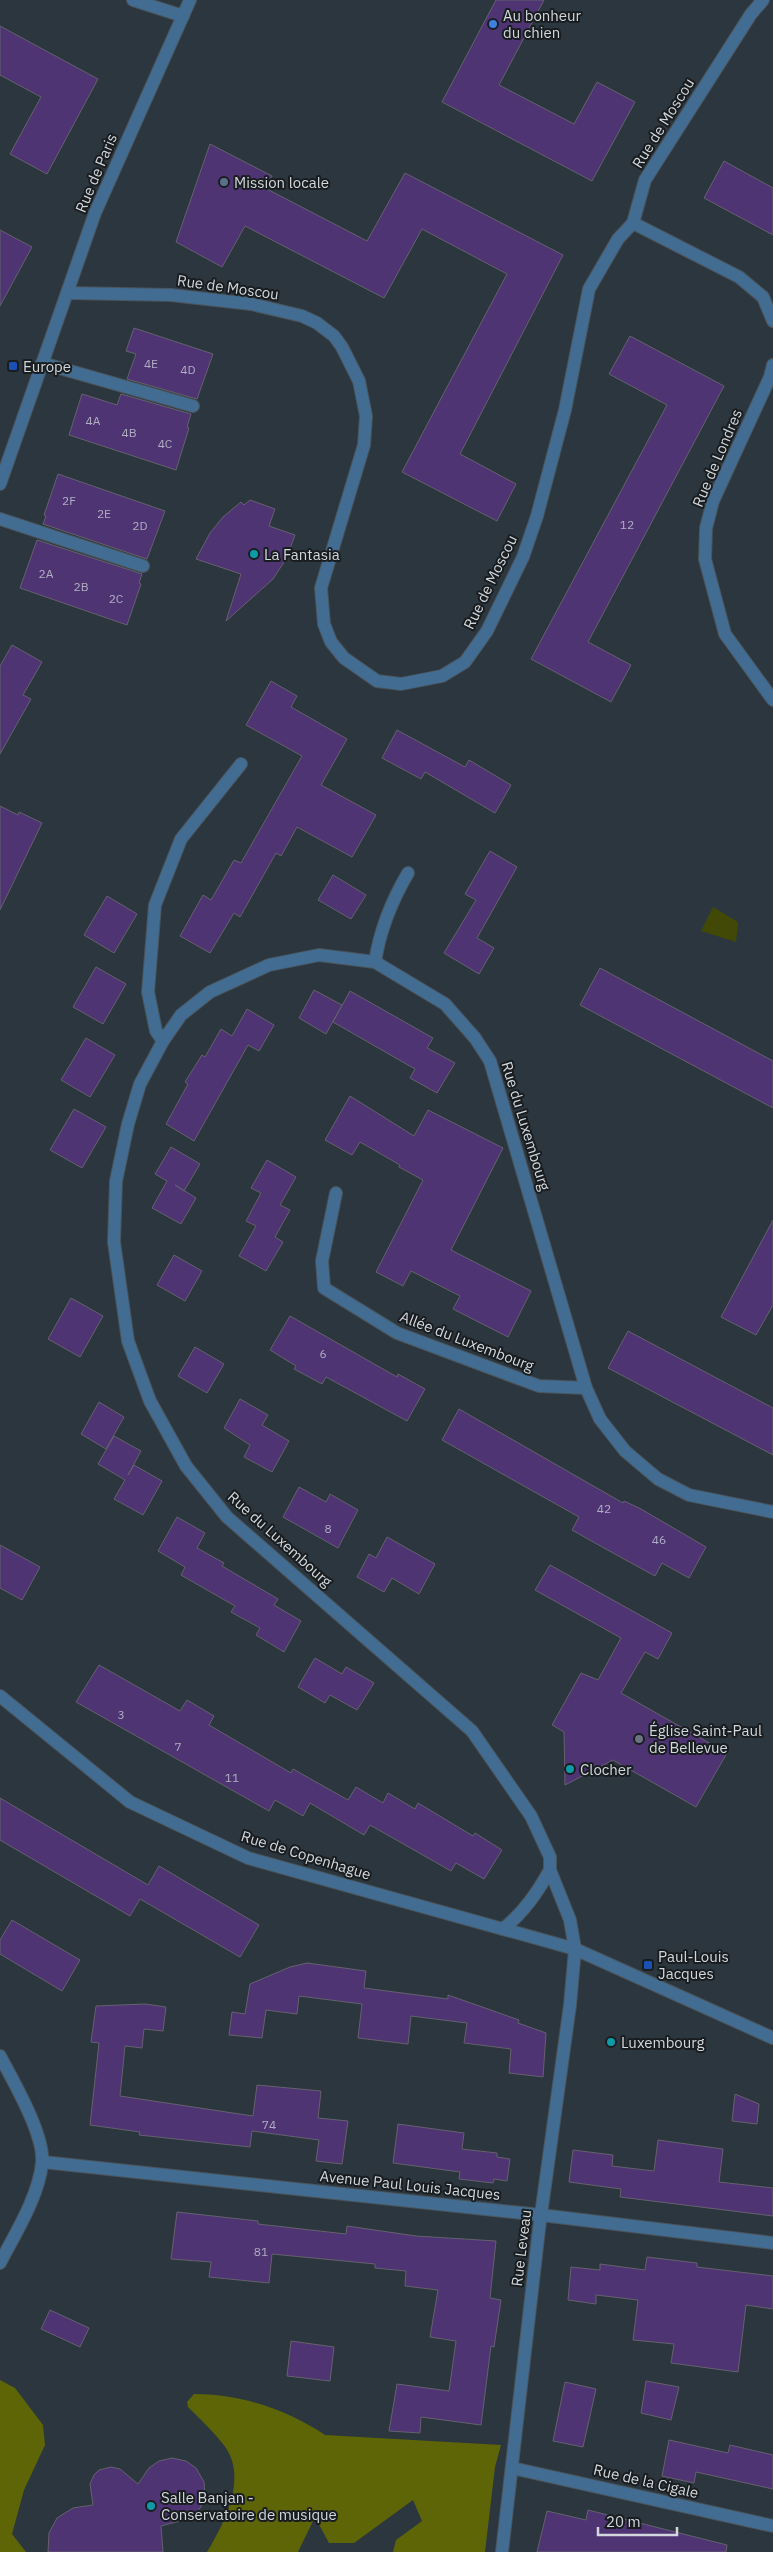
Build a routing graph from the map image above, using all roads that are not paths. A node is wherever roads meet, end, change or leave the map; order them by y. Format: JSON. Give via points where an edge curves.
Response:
{"nodes":[{"id":1,"x":133,"y":0,"type":"edge"},
{"id":2,"x":190,"y":0,"type":"edge"},
{"id":3,"x":764,"y":0,"type":"edge"},
{"id":4,"x":183,"y":16,"type":"junction"},
{"id":5,"x":633,"y":224,"type":"junction"},
{"id":6,"x":68,"y":293,"type":"junction"},
{"id":7,"x":773,"y":321,"type":"edge"},
{"id":8,"x":42,"y":363,"type":"junction"},
{"id":9,"x":773,"y":365,"type":"edge"},
{"id":10,"x":193,"y":406,"type":"dead end"},
{"id":11,"x":0,"y":484,"type":"edge"},
{"id":12,"x":0,"y":519,"type":"edge"},
{"id":13,"x":143,"y":566,"type":"dead end"},
{"id":14,"x":773,"y":700,"type":"edge"},
{"id":15,"x":241,"y":764,"type":"dead end"},
{"id":16,"x":408,"y":873,"type":"dead end"},
{"id":17,"x":375,"y":962,"type":"junction"},
{"id":18,"x":164,"y":1041,"type":"junction"},
{"id":19,"x":336,"y":1193,"type":"dead end"},
{"id":20,"x":586,"y":1388,"type":"junction"},
{"id":21,"x":773,"y":1512,"type":"edge"},
{"id":22,"x":2,"y":1701,"type":"edge"},
{"id":23,"x":550,"y":1870,"type":"junction"},
{"id":24,"x":503,"y":1929,"type":"junction"},
{"id":25,"x":575,"y":1949,"type":"junction"},
{"id":26,"x":773,"y":2038,"type":"edge"},
{"id":27,"x":0,"y":2056,"type":"edge"},
{"id":28,"x":42,"y":2162,"type":"junction"},
{"id":29,"x":541,"y":2215,"type":"junction"},
{"id":30,"x":773,"y":2244,"type":"edge"},
{"id":31,"x":0,"y":2263,"type":"edge"},
{"id":32,"x":512,"y":2468,"type":"junction"},
{"id":33,"x":773,"y":2526,"type":"edge"},
{"id":34,"x":502,"y":2552,"type":"edge"}],
"edges":[{"from":1,"to":4,"type":"street"},
{"from":2,"to":4,"type":"street","name":"Rue de Paris"},
{"from":3,"to":5,"type":"street","name":"Rue de Moscou","via":[[751,14],[645,180]]},
{"from":4,"to":6,"type":"street","name":"Rue de Paris","via":[[95,213]]},
{"from":5,"to":6,"type":"street","name":"Rue de Moscou","via":[[618,239],[589,289],[565,410],[537,516],[523,557],[487,631],[465,662],[442,676],[401,684],[377,681],[359,670],[331,642],[324,624],[321,588],[364,444],[366,416],[359,381],[334,336],[302,316],[251,304],[171,295]]},
{"from":5,"to":7,"type":"street","via":[[739,276],[763,297]]},
{"from":6,"to":8,"type":"street","name":"Rue de Paris"},
{"from":8,"to":10,"type":"street"},
{"from":8,"to":11,"type":"street","name":"Rue de Paris"},
{"from":9,"to":14,"type":"street","name":"Rue de Londres","via":[[713,501],[706,528],[705,559],[725,634]]},
{"from":12,"to":13,"type":"street"},
{"from":15,"to":18,"type":"street","via":[[181,839],[155,905],[148,992],[156,1031]]},
{"from":16,"to":17,"type":"street","via":[[390,906],[378,941]]},
{"from":17,"to":18,"type":"street","name":"Rue du Luxembourg","via":[[319,955],[268,965],[210,992],[182,1015]]},
{"from":17,"to":20,"type":"street","name":"Rue du Luxembourg","via":[[445,1004],[490,1061]]},
{"from":18,"to":23,"type":"street","name":"Rue du Luxembourg","via":[[140,1084],[116,1182],[114,1242],[128,1341],[150,1401],[186,1466],[227,1517],[472,1731],[531,1816],[550,1856]]},
{"from":19,"to":20,"type":"street","name":"Allée du Luxembourg","via":[[322,1261],[324,1288],[397,1333],[539,1386]]},
{"from":20,"to":21,"type":"street","name":"Rue du Luxembourg","via":[[600,1419],[625,1451],[658,1479],[689,1495]]},
{"from":22,"to":24,"type":"street","name":"Rue de Copenhague","via":[[130,1802],[248,1858]]},
{"from":23,"to":24,"type":"street","via":[[521,1914]]},
{"from":23,"to":25,"type":"street","name":"Rue du Luxembourg","via":[[570,1920]]},
{"from":24,"to":25,"type":"street","name":"Rue de Copenhague"},
{"from":25,"to":26,"type":"street","name":"Rue de Copenhague"},
{"from":25,"to":29,"type":"street","name":"Rue Leveau"},
{"from":27,"to":28,"type":"street","via":[[35,2127]]},
{"from":28,"to":29,"type":"street","name":"Avenue Paul Louis Jacques"},
{"from":28,"to":31,"type":"street","via":[[31,2200]]},
{"from":29,"to":30,"type":"street","name":"Avenue Paul Louis Jacques"},
{"from":29,"to":32,"type":"street","name":"Rue Leveau"},
{"from":32,"to":33,"type":"street","name":"Rue de la Cigale"},
{"from":32,"to":34,"type":"street","name":"Rue Leveau"}]}
